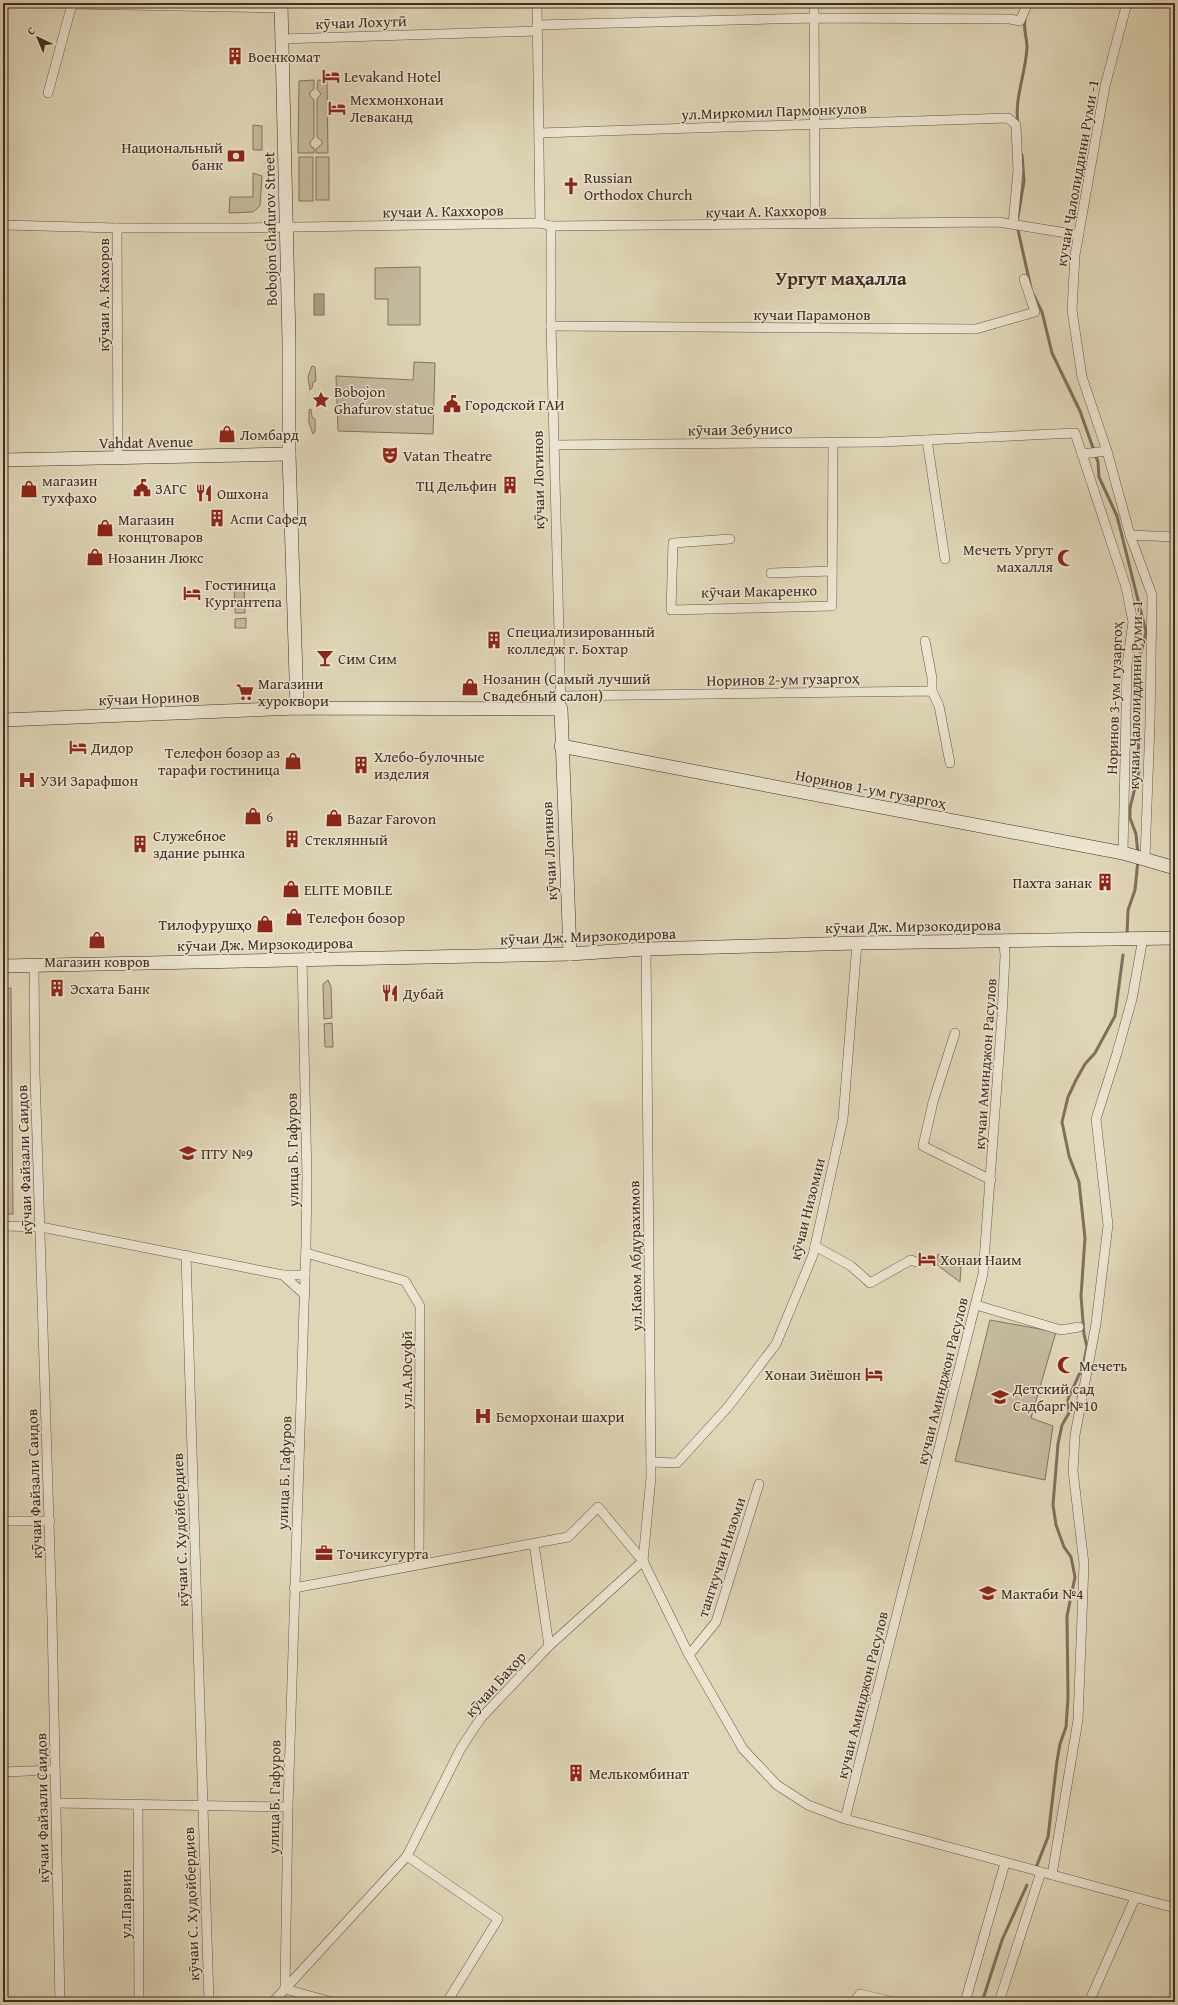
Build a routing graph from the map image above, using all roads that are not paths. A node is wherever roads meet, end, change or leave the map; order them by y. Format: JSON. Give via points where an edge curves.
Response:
{"nodes":[{"id":1,"x":84,"y":3,"type":"edge"},
{"id":2,"x":536,"y":3,"type":"edge"},
{"id":3,"x":814,"y":3,"type":"edge"},
{"id":4,"x":1127,"y":3,"type":"edge"},
{"id":5,"x":281,"y":5,"type":"edge"},
{"id":6,"x":1027,"y":5,"type":"dead end"},
{"id":7,"x":814,"y":18,"type":"junction"},
{"id":8,"x":537,"y":28,"type":"junction"},
{"id":9,"x":281,"y":39,"type":"junction"},
{"id":10,"x":48,"y":93,"type":"dead end"},
{"id":11,"x":815,"y":124,"type":"junction"},
{"id":12,"x":540,"y":133,"type":"junction"},
{"id":13,"x":540,"y":223,"type":"junction"},
{"id":14,"x":815,"y":224,"type":"junction"},
{"id":15,"x":1013,"y":224,"type":"junction"},
{"id":16,"x":4,"y":225,"type":"dead end"},
{"id":17,"x":550,"y":226,"type":"junction"},
{"id":18,"x":286,"y":227,"type":"junction"},
{"id":19,"x":117,"y":228,"type":"junction"},
{"id":20,"x":1079,"y":235,"type":"junction"},
{"id":21,"x":1024,"y":279,"type":"dead end"},
{"id":22,"x":551,"y":326,"type":"junction"},
{"id":23,"x":1075,"y":433,"type":"joint"},
{"id":24,"x":927,"y":440,"type":"junction"},
{"id":25,"x":833,"y":442,"type":"junction"},
{"id":26,"x":554,"y":445,"type":"junction"},
{"id":27,"x":1107,"y":452,"type":"junction"},
{"id":28,"x":289,"y":454,"type":"junction"},
{"id":29,"x":1082,"y":454,"type":"junction"},
{"id":30,"x":118,"y":459,"type":"junction"},
{"id":31,"x":3,"y":460,"type":"edge"},
{"id":32,"x":1130,"y":535,"type":"junction"},
{"id":33,"x":1175,"y":537,"type":"edge"},
{"id":34,"x":730,"y":539,"type":"dead end"},
{"id":35,"x":944,"y":559,"type":"dead end"},
{"id":36,"x":832,"y":571,"type":"junction"},
{"id":37,"x":771,"y":573,"type":"dead end"},
{"id":38,"x":925,"y":641,"type":"dead end"},
{"id":39,"x":932,"y":691,"type":"junction"},
{"id":40,"x":560,"y":703,"type":"junction"},
{"id":41,"x":297,"y":708,"type":"junction"},
{"id":42,"x":3,"y":720,"type":"edge"},
{"id":43,"x":561,"y":746,"type":"junction"},
{"id":44,"x":950,"y":763,"type":"dead end"},
{"id":45,"x":1135,"y":857,"type":"junction"},
{"id":46,"x":1175,"y":868,"type":"edge"},
{"id":47,"x":1143,"y":938,"type":"junction"},
{"id":48,"x":1175,"y":938,"type":"edge"},
{"id":49,"x":1004,"y":941,"type":"junction"},
{"id":50,"x":857,"y":943,"type":"junction"},
{"id":51,"x":646,"y":949,"type":"junction"},
{"id":52,"x":570,"y":954,"type":"junction"},
{"id":53,"x":302,"y":959,"type":"junction"},
{"id":54,"x":3,"y":966,"type":"edge"},
{"id":55,"x":34,"y":966,"type":"junction"},
{"id":56,"x":955,"y":1033,"type":"dead end"},
{"id":57,"x":991,"y":1180,"type":"junction"},
{"id":58,"x":3,"y":1226,"type":"edge"},
{"id":59,"x":41,"y":1227,"type":"junction"},
{"id":60,"x":815,"y":1246,"type":"junction"},
{"id":61,"x":306,"y":1253,"type":"junction"},
{"id":62,"x":186,"y":1255,"type":"junction"},
{"id":63,"x":916,"y":1262,"type":"dead end"},
{"id":64,"x":283,"y":1275,"type":"junction"},
{"id":65,"x":305,"y":1275,"type":"junction"},
{"id":66,"x":305,"y":1295,"type":"junction"},
{"id":67,"x":976,"y":1305,"type":"junction"},
{"id":68,"x":1079,"y":1327,"type":"dead end"},
{"id":69,"x":651,"y":1462,"type":"junction"},
{"id":70,"x":760,"y":1484,"type":"dead end"},
{"id":71,"x":3,"y":1521,"type":"edge"},
{"id":72,"x":50,"y":1521,"type":"junction"},
{"id":73,"x":534,"y":1544,"type":"junction"},
{"id":74,"x":643,"y":1562,"type":"junction"},
{"id":75,"x":420,"y":1565,"type":"junction"},
{"id":76,"x":294,"y":1588,"type":"junction"},
{"id":77,"x":549,"y":1646,"type":"junction"},
{"id":78,"x":689,"y":1655,"type":"junction"},
{"id":79,"x":55,"y":1770,"type":"junction"},
{"id":80,"x":3,"y":1772,"type":"edge"},
{"id":81,"x":56,"y":1803,"type":"junction"},
{"id":82,"x":202,"y":1804,"type":"junction"},
{"id":83,"x":138,"y":1805,"type":"junction"},
{"id":84,"x":288,"y":1807,"type":"junction"},
{"id":85,"x":845,"y":1819,"type":"junction"},
{"id":86,"x":407,"y":1856,"type":"junction"},
{"id":87,"x":1006,"y":1863,"type":"junction"},
{"id":88,"x":1041,"y":1872,"type":"junction"},
{"id":89,"x":1052,"y":1875,"type":"junction"},
{"id":90,"x":1135,"y":1898,"type":"junction"},
{"id":91,"x":1175,"y":1908,"type":"edge"},
{"id":92,"x":285,"y":1989,"type":"junction"},
{"id":93,"x":60,"y":2002,"type":"edge"},
{"id":94,"x":139,"y":2002,"type":"edge"},
{"id":95,"x":209,"y":2002,"type":"edge"},
{"id":96,"x":273,"y":2002,"type":"edge"},
{"id":97,"x":332,"y":2002,"type":"edge"},
{"id":98,"x":447,"y":2002,"type":"edge"},
{"id":99,"x":854,"y":2002,"type":"edge"},
{"id":100,"x":894,"y":2002,"type":"edge"},
{"id":101,"x":965,"y":2002,"type":"edge"},
{"id":102,"x":999,"y":2002,"type":"edge"},
{"id":103,"x":1089,"y":2002,"type":"edge"}],
"edges":[{"from":1,"to":5,"type":"street"},
{"from":1,"to":10,"type":"street","via":[[72,4]]},
{"from":2,"to":8,"type":"street"},
{"from":3,"to":7,"type":"street"},
{"from":4,"to":20,"type":"street","name":"кучаи Ҷалолиддини Руми -1","via":[[1105,86]]},
{"from":5,"to":9,"type":"street","name":"Bobojon Ghafurov Street"},
{"from":6,"to":7,"type":"street","name":"кӯчаи Лохутӣ","via":[[1020,21]]},
{"from":7,"to":8,"type":"street","name":"кӯчаи Лохутӣ"},
{"from":7,"to":11,"type":"street"},
{"from":8,"to":9,"type":"street","name":"кӯчаи Лохутӣ"},
{"from":8,"to":12,"type":"street"},
{"from":9,"to":18,"type":"street","name":"Bobojon Ghafurov Street"},
{"from":11,"to":12,"type":"street","name":"ул.Миркомил Пармонкулов"},
{"from":11,"to":14,"type":"street"},
{"from":11,"to":15,"type":"street","name":"ул.Миркомил Пармонкулов","via":[[1008,118],[1016,125],[1018,171]]},
{"from":12,"to":13,"type":"street"},
{"from":13,"to":17,"type":"street","name":"кучаи А. Каххоров"},
{"from":13,"to":18,"type":"street","name":"кучаи А. Каххоров"},
{"from":14,"to":15,"type":"street","name":"кучаи А. Каххоров"},
{"from":14,"to":17,"type":"street","name":"кучаи А. Каххоров"},
{"from":15,"to":20,"type":"street","name":"кучаи А. Каххоров"},
{"from":16,"to":19,"type":"street"},
{"from":17,"to":22,"type":"street","name":"кӯчаи Логинов"},
{"from":18,"to":19,"type":"street","name":"кӯчаи А. Кахоров"},
{"from":18,"to":28,"type":"street","name":"Bobojon Ghafurov Street"},
{"from":19,"to":30,"type":"street","name":"кӯчаи А. Кахоров"},
{"from":20,"to":27,"type":"street","name":"кучаи Ҷалолиддини Руми -1","via":[[1075,255],[1072,310],[1082,377]]},
{"from":21,"to":22,"type":"street","name":"кучаи Парамонов","via":[[1035,312],[976,329]]},
{"from":22,"to":26,"type":"street","name":"кӯчаи Логинов"},
{"from":23,"to":24,"type":"street","name":"кӯчаи Зебунисо"},
{"from":23,"to":29,"type":"street","name":"Норинов 3-ум гузаргоҳ"},
{"from":24,"to":25,"type":"street","name":"кӯчаи Зебунисо"},
{"from":24,"to":35,"type":"street"},
{"from":25,"to":26,"type":"street","name":"кӯчаи Зебунисо"},
{"from":25,"to":36,"type":"street","name":"кӯчаи Макаренко"},
{"from":26,"to":40,"type":"street","name":"кӯчаи Логинов"},
{"from":27,"to":29,"type":"street"},
{"from":27,"to":32,"type":"street","name":"кучаи Ҷалолиддини Руми -1"},
{"from":28,"to":30,"type":"street","name":"Vahdat Avenue"},
{"from":28,"to":41,"type":"street","name":"Bobojon Ghafurov Street"},
{"from":29,"to":45,"type":"street","name":"Норинов 3-ум гузаргоҳ","via":[[1126,587],[1133,622],[1127,664]]},
{"from":30,"to":31,"type":"street","name":"Vahdat Avenue"},
{"from":32,"to":33,"type":"street"},
{"from":32,"to":45,"type":"street","name":"кучаи Ҷалолиддини Руми -1","via":[[1152,595],[1150,723]]},
{"from":34,"to":36,"type":"street","name":"кӯчаи Макаренко","via":[[673,543],[671,610],[832,606]]},
{"from":36,"to":37,"type":"street"},
{"from":38,"to":39,"type":"street"},
{"from":39,"to":40,"type":"street","name":"Норинов 2-ум гузаргоҳ"},
{"from":39,"to":44,"type":"street","via":[[939,706]]},
{"from":40,"to":41,"type":"street","name":"кӯчаи Норинов"},
{"from":40,"to":43,"type":"street"},
{"from":41,"to":42,"type":"street","name":"кӯчаи Норинов"},
{"from":43,"to":45,"type":"street","name":"Норинов 1-ум гузаргоҳ"},
{"from":43,"to":52,"type":"street","name":"кӯчаи Логинов"},
{"from":45,"to":46,"type":"street","name":"Норинов 1-ум гузаргоҳ"},
{"from":47,"to":48,"type":"street","name":"кӯчаи Дж. Мирзокодирова"},
{"from":47,"to":49,"type":"street","name":"кӯчаи Дж. Мирзокодирова"},
{"from":47,"to":89,"type":"street","via":[[1132,999],[1118,1053],[1096,1119],[1108,1225],[1096,1324],[1075,1435],[1073,1471],[1084,1564],[1078,1720]]},
{"from":49,"to":50,"type":"street","name":"кӯчаи Дж. Мирзокодирова"},
{"from":49,"to":57,"type":"street","name":"кучаи Аминджон Расулов","via":[[1002,1016]]},
{"from":50,"to":51,"type":"street","name":"кӯчаи Дж. Мирзокодирова"},
{"from":50,"to":60,"type":"street","name":"кӯчаи Низомии","via":[[843,1119]]},
{"from":51,"to":52,"type":"street","name":"кӯчаи Дж. Мирзокодирова"},
{"from":51,"to":69,"type":"street","name":"ул.Каюм Абдурахимов"},
{"from":52,"to":53,"type":"street","name":"кӯчаи Дж. Мирзокодирова"},
{"from":53,"to":55,"type":"street","name":"кӯчаи Дж. Мирзокодирова"},
{"from":53,"to":61,"type":"street","name":"улица Б. Гафуров","via":[[307,1170]]},
{"from":54,"to":55,"type":"street","name":"кӯчаи Дж. Мирзокодирова"},
{"from":55,"to":59,"type":"street","name":"кӯчаи Файзали Саидов"},
{"from":56,"to":57,"type":"street","via":[[933,1102],[923,1146]]},
{"from":57,"to":67,"type":"street","name":"кучаи Аминджон Расулов","via":[[986,1259]]},
{"from":58,"to":59,"type":"street"},
{"from":59,"to":62,"type":"street"},
{"from":59,"to":72,"type":"street","name":"кӯчаи Файзали Саидов"},
{"from":60,"to":63,"type":"street","via":[[851,1266],[870,1284],[910,1260]]},
{"from":60,"to":69,"type":"street","name":"кӯчаи Низомии","via":[[776,1344],[728,1407],[678,1463]]},
{"from":61,"to":65,"type":"street","name":"улица Б. Гафуров"},
{"from":61,"to":75,"type":"street","name":"ул.А.Юсуфй","via":[[405,1282],[420,1306]]},
{"from":62,"to":64,"type":"street"},
{"from":62,"to":82,"type":"street","name":"кӯчаи С. Худойбердиев"},
{"from":64,"to":65,"type":"street"},
{"from":64,"to":66,"type":"street"},
{"from":65,"to":66,"type":"street","name":"улица Б. Гафуров"},
{"from":66,"to":76,"type":"street","name":"улица Б. Гафуров"},
{"from":67,"to":68,"type":"street","via":[[1061,1330]]},
{"from":67,"to":85,"type":"street","name":"кучаи Аминджон Расулов"},
{"from":69,"to":74,"type":"street","name":"ул.Каюм Абдурахимов"},
{"from":70,"to":78,"type":"street","name":"тангкучаи Низоми","via":[[716,1622]]},
{"from":71,"to":72,"type":"street"},
{"from":72,"to":79,"type":"street","name":"кӯчаи Файзали Саидов"},
{"from":73,"to":74,"type":"street","via":[[568,1537],[598,1506]]},
{"from":73,"to":75,"type":"street"},
{"from":73,"to":77,"type":"street"},
{"from":74,"to":77,"type":"street","name":"кӯчаи Баҳор"},
{"from":74,"to":78,"type":"street"},
{"from":75,"to":76,"type":"street"},
{"from":76,"to":84,"type":"street","name":"улица Б. Гафуров"},
{"from":77,"to":86,"type":"street","name":"кӯчаи Баҳор","via":[[477,1724],[461,1748]]},
{"from":78,"to":85,"type":"street","via":[[744,1749],[777,1785],[808,1805]]},
{"from":79,"to":80,"type":"street"},
{"from":79,"to":81,"type":"street","name":"кӯчаи Файзали Саидов"},
{"from":81,"to":83,"type":"street","name":"кӯчаи С. Худойбердиев"},
{"from":81,"to":93,"type":"street","name":"кӯчаи Файзали Саидов"},
{"from":82,"to":83,"type":"street","name":"кӯчаи С. Худойбердиев"},
{"from":82,"to":84,"type":"street","name":"кӯчаи С. Худойбердиев"},
{"from":82,"to":95,"type":"street","name":"кӯчаи С. Худойбердиев"},
{"from":83,"to":94,"type":"street","name":"ул.Парвин"},
{"from":84,"to":92,"type":"street","name":"улица Б. Гафуров"},
{"from":85,"to":87,"type":"street"},
{"from":86,"to":92,"type":"street","name":"кӯчаи Баҳор"},
{"from":86,"to":98,"type":"street","via":[[498,1919]]},
{"from":87,"to":88,"type":"street"},
{"from":87,"to":101,"type":"street"},
{"from":88,"to":89,"type":"street"},
{"from":88,"to":102,"type":"street"},
{"from":89,"to":90,"type":"street"},
{"from":90,"to":91,"type":"street"},
{"from":90,"to":103,"type":"street"},
{"from":92,"to":96,"type":"street","name":"кӯчаи Баҳор"},
{"from":92,"to":97,"type":"street"},
{"from":99,"to":100,"type":"street","via":[[860,1994]]}]}
